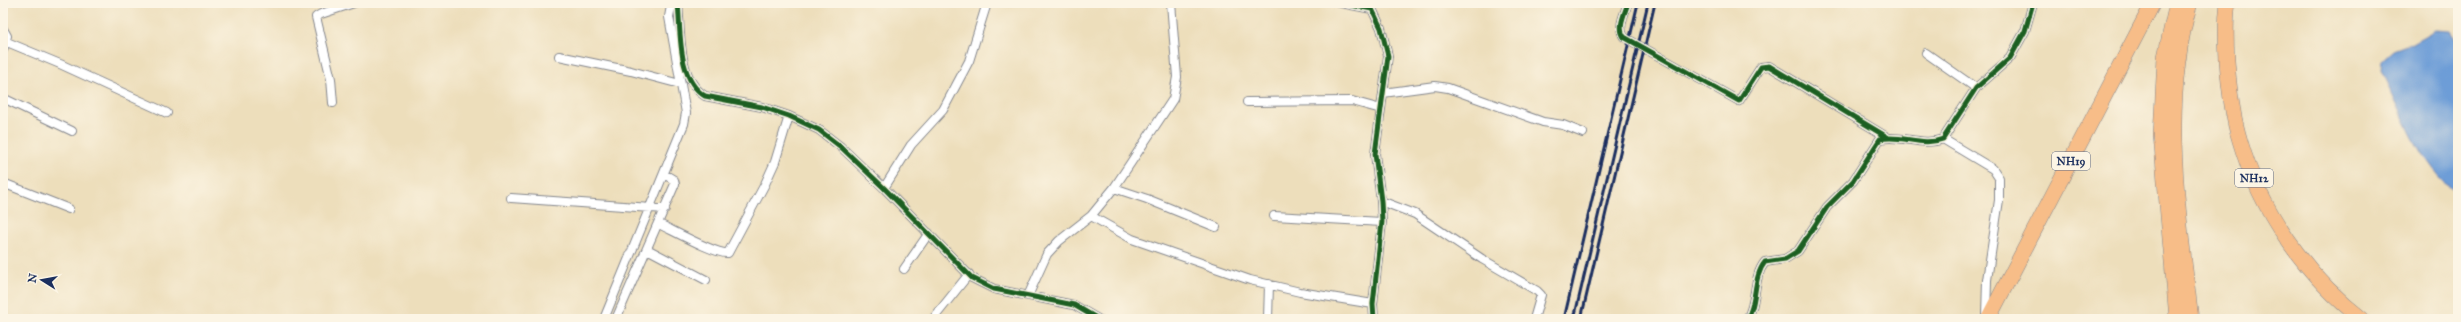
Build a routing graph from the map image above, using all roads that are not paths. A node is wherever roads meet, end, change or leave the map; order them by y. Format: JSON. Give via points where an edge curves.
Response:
{"nodes":[{"id":1,"x":354,"y":3,"type":"edge"},
{"id":2,"x":674,"y":3,"type":"edge"},
{"id":3,"x":678,"y":3,"type":"edge"},
{"id":4,"x":987,"y":3,"type":"edge"},
{"id":5,"x":1171,"y":3,"type":"edge"},
{"id":6,"x":1341,"y":3,"type":"edge"},
{"id":7,"x":1628,"y":3,"type":"edge"},
{"id":8,"x":2033,"y":3,"type":"edge"},
{"id":9,"x":2154,"y":3,"type":"edge"},
{"id":10,"x":2177,"y":3,"type":"edge"},
{"id":11,"x":2190,"y":3,"type":"edge"},
{"id":12,"x":2228,"y":3,"type":"edge"},
{"id":13,"x":1369,"y":7,"type":"edge"},
{"id":14,"x":3,"y":29,"type":"edge"},
{"id":15,"x":7,"y":42,"type":"junction"},
{"id":16,"x":3,"y":50,"type":"edge"},
{"id":17,"x":1926,"y":53,"type":"dead end"},
{"id":18,"x":559,"y":56,"type":"dead end"},
{"id":19,"x":680,"y":84,"type":"junction"},
{"id":20,"x":1976,"y":88,"type":"junction"},
{"id":21,"x":1383,"y":93,"type":"junction"},
{"id":22,"x":3,"y":98,"type":"edge"},
{"id":23,"x":1247,"y":102,"type":"dead end"},
{"id":24,"x":333,"y":103,"type":"dead end"},
{"id":25,"x":1377,"y":108,"type":"junction"},
{"id":26,"x":168,"y":113,"type":"dead end"},
{"id":27,"x":789,"y":116,"type":"junction"},
{"id":28,"x":72,"y":131,"type":"dead end"},
{"id":29,"x":1584,"y":133,"type":"dead end"},
{"id":30,"x":1887,"y":137,"type":"junction"},
{"id":31,"x":1943,"y":139,"type":"junction"},
{"id":32,"x":664,"y":174,"type":"junction"},
{"id":33,"x":3,"y":183,"type":"edge"},
{"id":34,"x":884,"y":188,"type":"junction"},
{"id":35,"x":1114,"y":188,"type":"junction"},
{"id":36,"x":511,"y":198,"type":"dead end"},
{"id":37,"x":1381,"y":201,"type":"junction"},
{"id":38,"x":650,"y":208,"type":"junction"},
{"id":39,"x":69,"y":209,"type":"dead end"},
{"id":40,"x":665,"y":209,"type":"junction"},
{"id":41,"x":1091,"y":216,"type":"junction"},
{"id":42,"x":1274,"y":216,"type":"dead end"},
{"id":43,"x":1376,"y":222,"type":"junction"},
{"id":44,"x":660,"y":224,"type":"junction"},
{"id":45,"x":1216,"y":228,"type":"dead end"},
{"id":46,"x":929,"y":233,"type":"junction"},
{"id":47,"x":647,"y":249,"type":"junction"},
{"id":48,"x":904,"y":269,"type":"dead end"},
{"id":49,"x":969,"y":274,"type":"junction"},
{"id":50,"x":706,"y":280,"type":"dead end"},
{"id":51,"x":1269,"y":284,"type":"junction"},
{"id":52,"x":1028,"y":296,"type":"junction"},
{"id":53,"x":1370,"y":304,"type":"junction"},
{"id":54,"x":604,"y":319,"type":"edge"},
{"id":55,"x":616,"y":319,"type":"edge"},
{"id":56,"x":934,"y":319,"type":"edge"},
{"id":57,"x":1098,"y":319,"type":"edge"},
{"id":58,"x":1268,"y":319,"type":"edge"},
{"id":59,"x":1374,"y":319,"type":"edge"},
{"id":60,"x":1534,"y":319,"type":"edge"},
{"id":61,"x":1747,"y":319,"type":"edge"},
{"id":62,"x":1987,"y":319,"type":"edge"},
{"id":63,"x":2177,"y":319,"type":"edge"},
{"id":64,"x":2190,"y":319,"type":"edge"},
{"id":65,"x":2362,"y":319,"type":"edge"}],
"edges":[{"from":1,"to":24,"type":"street","via":[[316,17],[331,79]]},
{"from":2,"to":19,"type":"street","via":[[669,17]]},
{"from":3,"to":27,"type":"street","via":[[683,57],[687,73],[696,90],[705,96],[762,107]]},
{"from":4,"to":34,"type":"street","via":[[969,60],[943,110],[911,145]]},
{"from":5,"to":35,"type":"street","via":[[1177,77],[1173,99]]},
{"from":6,"to":13,"type":"street"},
{"from":7,"to":30,"type":"street","via":[[1621,26],[1624,37],[1739,101],[1762,67],[1769,66]]},
{"from":8,"to":20,"type":"street","via":[[2024,30],[2010,58]]},
{"from":9,"to":62,"type":"highway","number":"NH19"},
{"from":10,"to":63,"type":"highway","via":[[2165,57],[2161,135]]},
{"from":11,"to":64,"type":"highway","via":[[2177,59],[2173,128]]},
{"from":12,"to":65,"type":"highway","number":"NH12","via":[[2226,42],[2229,89],[2240,142],[2259,190],[2279,226],[2300,256],[2320,280]]},
{"from":13,"to":21,"type":"street","via":[[1381,28],[1388,56]]},
{"from":14,"to":15,"type":"street"},
{"from":15,"to":16,"type":"street"},
{"from":15,"to":26,"type":"street"},
{"from":17,"to":20,"type":"street"},
{"from":18,"to":19,"type":"street"},
{"from":19,"to":32,"type":"street","via":[[686,113]]},
{"from":20,"to":31,"type":"street"},
{"from":21,"to":25,"type":"street"},
{"from":21,"to":29,"type":"street","via":[[1435,86],[1448,88],[1543,122],[1563,125]]},
{"from":22,"to":28,"type":"street"},
{"from":23,"to":25,"type":"street","via":[[1352,101]]},
{"from":25,"to":37,"type":"street","via":[[1375,165]]},
{"from":27,"to":34,"type":"street","via":[[819,130]]},
{"from":27,"to":44,"type":"street","via":[[775,162],[728,253],[722,253]]},
{"from":30,"to":31,"type":"street","via":[[1925,142]]},
{"from":30,"to":61,"type":"street","via":[[1875,144],[1853,181],[1827,207],[1798,251],[1786,259],[1765,262],[1761,267],[1754,304]]},
{"from":31,"to":62,"type":"street","via":[[1993,169],[1999,178],[1999,200],[1987,280]]},
{"from":32,"to":38,"type":"street"},
{"from":32,"to":40,"type":"street","via":[[676,182]]},
{"from":33,"to":39,"type":"street"},
{"from":34,"to":46,"type":"street"},
{"from":35,"to":41,"type":"street"},
{"from":35,"to":45,"type":"street"},
{"from":36,"to":38,"type":"street"},
{"from":37,"to":43,"type":"street"},
{"from":37,"to":60,"type":"street","via":[[1415,214],[1482,260],[1537,291],[1540,301]]},
{"from":38,"to":40,"type":"street"},
{"from":38,"to":54,"type":"street"},
{"from":40,"to":44,"type":"street"},
{"from":41,"to":51,"type":"street","via":[[1144,244]]},
{"from":41,"to":52,"type":"street","via":[[1047,254]]},
{"from":42,"to":43,"type":"street"},
{"from":43,"to":53,"type":"street"},
{"from":44,"to":47,"type":"street"},
{"from":46,"to":48,"type":"street"},
{"from":46,"to":49,"type":"street"},
{"from":47,"to":50,"type":"street"},
{"from":47,"to":55,"type":"street"},
{"from":49,"to":52,"type":"street","via":[[994,290]]},
{"from":49,"to":56,"type":"street"},
{"from":51,"to":53,"type":"street"},
{"from":51,"to":58,"type":"street"},
{"from":52,"to":57,"type":"street","via":[[1074,305]]},
{"from":53,"to":59,"type":"street"}]}
